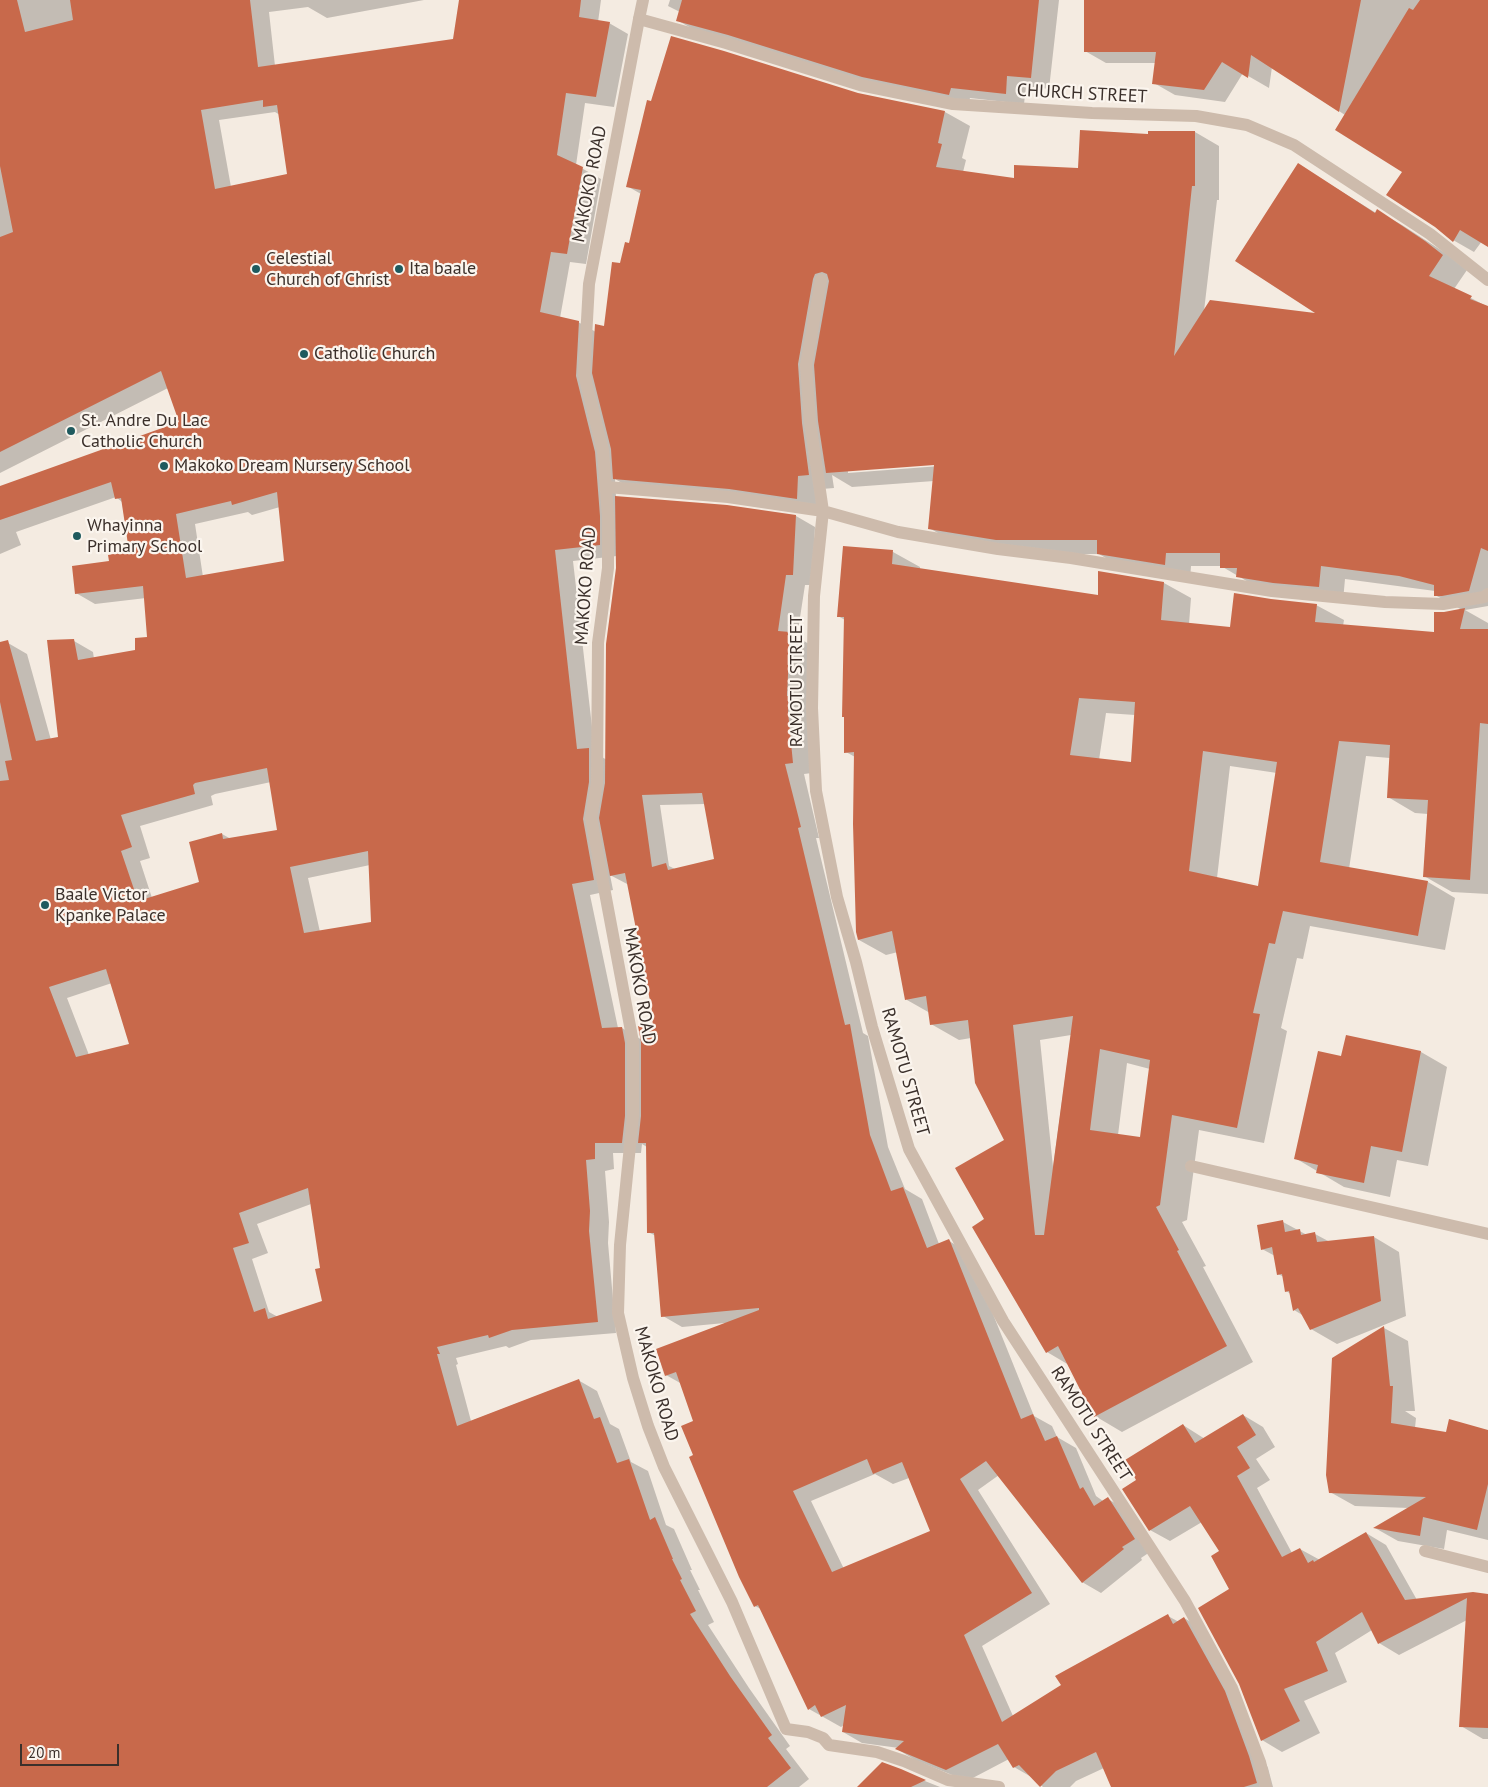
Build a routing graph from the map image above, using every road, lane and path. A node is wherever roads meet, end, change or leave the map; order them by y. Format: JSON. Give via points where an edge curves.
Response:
{"nodes":[{"id":1,"x":643,"y":0,"type":"edge"},
{"id":2,"x":639,"y":19,"type":"junction"},
{"id":3,"x":821,"y":280,"type":"dead end"},
{"id":4,"x":1488,"y":280,"type":"edge"},
{"id":5,"x":607,"y":486,"type":"junction"},
{"id":6,"x":823,"y":511,"type":"junction"},
{"id":7,"x":1488,"y":594,"type":"edge"},
{"id":8,"x":1191,"y":1166,"type":"dead end"},
{"id":9,"x":1488,"y":1234,"type":"edge"},
{"id":10,"x":1425,"y":1551,"type":"dead end"},
{"id":11,"x":1488,"y":1567,"type":"edge"},
{"id":12,"x":999,"y":1787,"type":"edge"},
{"id":13,"x":1266,"y":1787,"type":"edge"}],
"edges":[{"from":1,"to":2,"type":"street","name":"MAKOKO ROAD"},
{"from":2,"to":4,"type":"street","name":"CHURCH STREET","via":[[860,85],[953,104],[1196,116],[1247,125],[1294,145],[1430,234]]},
{"from":2,"to":5,"type":"street","name":"MAKOKO ROAD","via":[[589,284],[584,374],[603,451]]},
{"from":3,"to":6,"type":"street","name":"RAMOTU STREET","via":[[806,365],[810,422]]},
{"from":5,"to":6,"type":"street","via":[[728,497]]},
{"from":5,"to":12,"type":"street","name":"MAKOKO ROAD","via":[[608,568],[598,643],[597,783],[591,818],[633,1042],[633,1116],[620,1245],[618,1313],[648,1426],[664,1467],[732,1602],[786,1729],[816,1735],[829,1745],[877,1752],[948,1780]]},
{"from":6,"to":7,"type":"street","via":[[898,532],[1272,591],[1443,604]]},
{"from":6,"to":13,"type":"street","name":"RAMOTU STREET","via":[[814,605],[812,708],[816,791],[837,897],[909,1149],[1003,1321],[1185,1601],[1232,1688]]},
{"from":8,"to":9,"type":"street"},
{"from":10,"to":11,"type":"street"}]}
